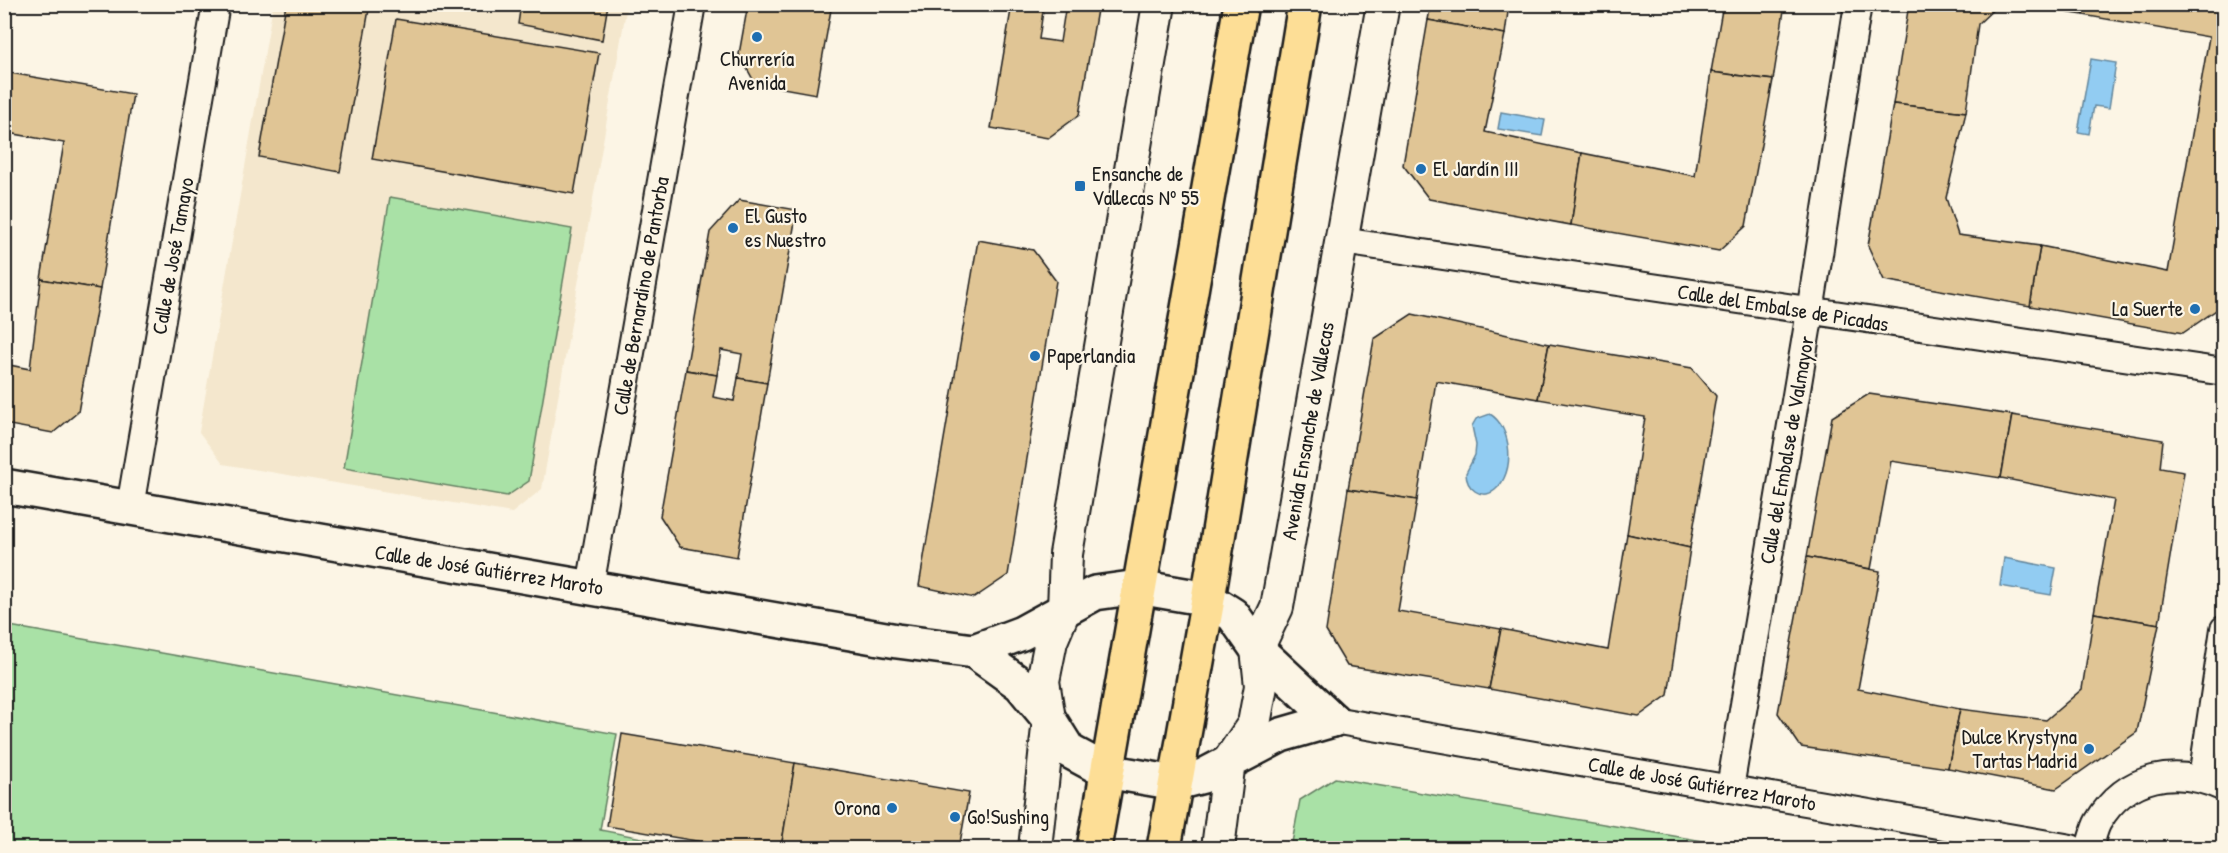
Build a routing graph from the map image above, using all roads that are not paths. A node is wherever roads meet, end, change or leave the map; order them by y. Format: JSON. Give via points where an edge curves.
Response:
{"nodes":[{"id":1,"x":216,"y":4,"type":"edge"},
{"id":2,"x":692,"y":4,"type":"edge"},
{"id":3,"x":1158,"y":4,"type":"edge"},
{"id":4,"x":1241,"y":4,"type":"edge"},
{"id":5,"x":1305,"y":4,"type":"edge"},
{"id":6,"x":1383,"y":4,"type":"edge"},
{"id":7,"x":1858,"y":4,"type":"edge"},
{"id":8,"x":1342,"y":241,"type":"junction"},
{"id":9,"x":1810,"y":312,"type":"junction"},
{"id":10,"x":2223,"y":372,"type":"edge"},
{"id":11,"x":4,"y":486,"type":"edge"},
{"id":12,"x":130,"y":507,"type":"junction"},
{"id":13,"x":590,"y":587,"type":"junction"},
{"id":14,"x":1138,"y":587,"type":"junction"},
{"id":15,"x":1209,"y":599,"type":"junction"},
{"id":16,"x":1064,"y":610,"type":"junction"},
{"id":17,"x":2223,"y":629,"type":"edge"},
{"id":18,"x":1257,"y":649,"type":"junction"},
{"id":19,"x":974,"y":651,"type":"junction"},
{"id":20,"x":1049,"y":719,"type":"junction"},
{"id":21,"x":1333,"y":720,"type":"junction"},
{"id":22,"x":1229,"y":761,"type":"junction"},
{"id":23,"x":1106,"y":771,"type":"junction"},
{"id":24,"x":1176,"y":783,"type":"junction"},
{"id":25,"x":2212,"y":783,"type":"edge"},
{"id":26,"x":1730,"y":788,"type":"junction"},
{"id":27,"x":1035,"y":849,"type":"edge"},
{"id":28,"x":1094,"y":849,"type":"edge"},
{"id":29,"x":1164,"y":849,"type":"edge"},
{"id":30,"x":1218,"y":849,"type":"edge"},
{"id":31,"x":2072,"y":849,"type":"edge"},
{"id":32,"x":2089,"y":849,"type":"edge"}],
"edges":[{"from":1,"to":12,"type":"street","name":"Calle de José Tamayo"},
{"from":2,"to":13,"type":"street","name":"Calle de Bernardino de Pantorba"},
{"from":3,"to":16,"type":"street","via":[[1066,554]]},
{"from":4,"to":14,"type":"main road"},
{"from":5,"to":15,"type":"main road"},
{"from":6,"to":8,"type":"street","name":"Avenida Ensanche de Vallecas"},
{"from":7,"to":9,"type":"street","name":"Calle del Embalse de Valmayor"},
{"from":8,"to":9,"type":"street","name":"Calle del Embalse de Picadas"},
{"from":8,"to":18,"type":"street","name":"Avenida Ensanche de Vallecas","via":[[1277,607]]},
{"from":9,"to":10,"type":"street","name":"Calle del Embalse de Picadas"},
{"from":9,"to":26,"type":"street","name":"Calle del Embalse de Valmayor"},
{"from":11,"to":12,"type":"main road","name":"Calle de José Gutiérrez Maroto"},
{"from":12,"to":13,"type":"main road","name":"Calle de José Gutiérrez Maroto"},
{"from":13,"to":19,"type":"main road","name":"Calle de José Gutiérrez Maroto"},
{"from":14,"to":15,"type":"main road","name":"Calle de José Gutiérrez Maroto"},
{"from":14,"to":16,"type":"main road","name":"Calle de José Gutiérrez Maroto","via":[[1095,593]]},
{"from":14,"to":23,"type":"main road"},
{"from":15,"to":18,"type":"main road","name":"Calle de José Gutiérrez Maroto","via":[[1233,615]]},
{"from":15,"to":24,"type":"main road"},
{"from":16,"to":19,"type":"main road","name":"Calle de José Gutiérrez Maroto","via":[[1022,633]]},
{"from":16,"to":20,"type":"street","via":[[1051,641],[1043,681]]},
{"from":17,"to":25,"type":"street"},
{"from":18,"to":21,"type":"main road","name":"Calle de José Gutiérrez Maroto"},
{"from":18,"to":22,"type":"street","via":[[1261,686],[1254,724]]},
{"from":19,"to":20,"type":"main road","name":"Calle de José Gutiérrez Maroto","via":[[1020,684]]},
{"from":20,"to":23,"type":"main road","name":"Calle de José Gutiérrez Maroto","via":[[1069,751]]},
{"from":20,"to":27,"type":"street"},
{"from":21,"to":22,"type":"main road","name":"Calle de José Gutiérrez Maroto","via":[[1281,735]]},
{"from":21,"to":26,"type":"street","name":"Calle de José Gutiérrez Maroto"},
{"from":22,"to":24,"type":"main road","name":"Calle de José Gutiérrez Maroto","via":[[1203,776]]},
{"from":22,"to":30,"type":"street"},
{"from":23,"to":24,"type":"main road","name":"Calle de José Gutiérrez Maroto"},
{"from":23,"to":28,"type":"main road"},
{"from":24,"to":29,"type":"main road"},
{"from":25,"to":32,"type":"street","via":[[2171,775],[2142,782],[2116,799],[2097,823]]},
{"from":26,"to":31,"type":"street","name":"Calle de José Gutiérrez Maroto"}]}
